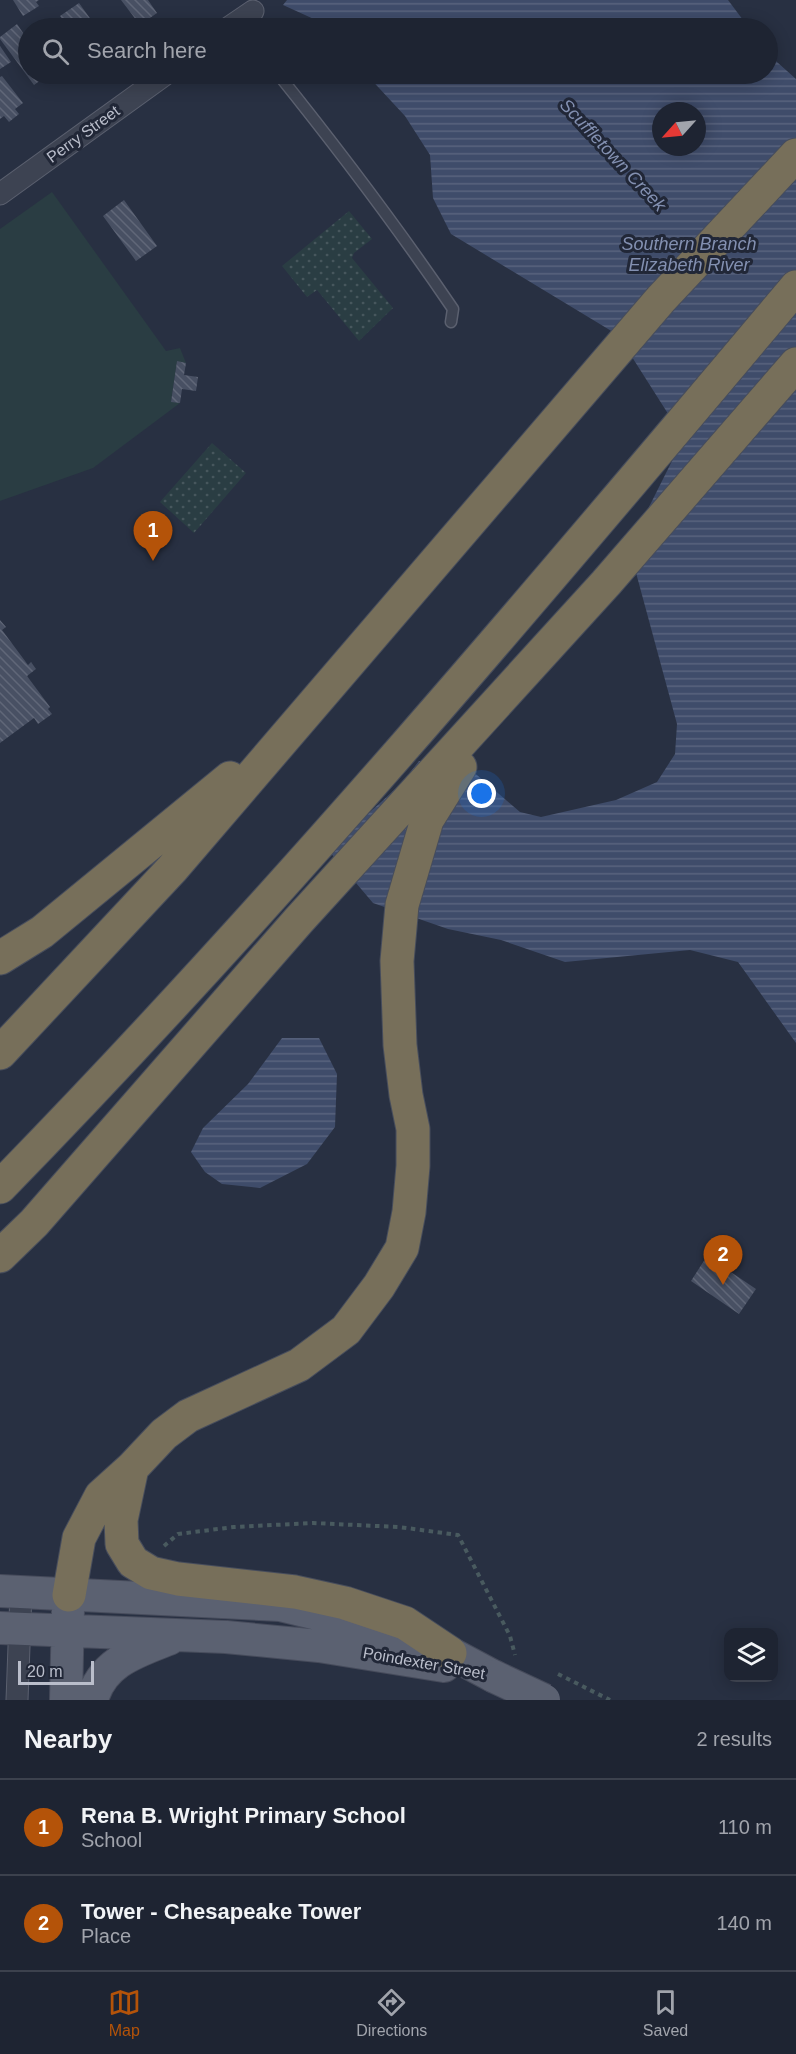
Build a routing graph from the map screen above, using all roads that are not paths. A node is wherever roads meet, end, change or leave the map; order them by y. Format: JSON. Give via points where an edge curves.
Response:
{"nodes":[{"id":1,"x":253,"y":11,"type":"dead end"},
{"id":2,"x":243,"y":18,"type":"edge"},
{"id":3,"x":152,"y":84,"type":"edge"},
{"id":4,"x":286,"y":84,"type":"edge"},
{"id":5,"x":796,"y":155,"type":"edge"},
{"id":6,"x":0,"y":194,"type":"edge"},
{"id":7,"x":796,"y":287,"type":"edge"},
{"id":8,"x":451,"y":322,"type":"dead end"},
{"id":9,"x":796,"y":364,"type":"edge"},
{"id":10,"x":514,"y":686,"type":"junction"},
{"id":11,"x":292,"y":728,"type":"junction"},
{"id":12,"x":0,"y":958,"type":"edge"},
{"id":13,"x":0,"y":1053,"type":"edge"},
{"id":14,"x":0,"y":1187,"type":"edge"},
{"id":15,"x":0,"y":1256,"type":"edge"},
{"id":16,"x":132,"y":1468,"type":"junction"},
{"id":17,"x":10,"y":1592,"type":"edge"},
{"id":18,"x":69,"y":1595,"type":"junction"},
{"id":19,"x":10,"y":1629,"type":"edge"},
{"id":20,"x":66,"y":1630,"type":"junction"},
{"id":21,"x":180,"y":1635,"type":"junction"},
{"id":22,"x":450,"y":1653,"type":"junction"},
{"id":23,"x":504,"y":1668,"type":"junction"},
{"id":24,"x":17,"y":1700,"type":"edge"},
{"id":25,"x":66,"y":1700,"type":"edge"},
{"id":26,"x":92,"y":1700,"type":"edge"},
{"id":27,"x":544,"y":1700,"type":"edge"}],
"edges":[{"from":1,"to":2,"type":"street"},
{"from":3,"to":6,"type":"street","name":"Perry Street"},
{"from":4,"to":8,"type":"lane","via":[[423,265],[453,309]]},
{"from":5,"to":11,"type":"highway","via":[[669,291]]},
{"from":7,"to":14,"type":"highway","via":[[572,553],[269,900]]},
{"from":9,"to":10,"type":"highway"},
{"from":10,"to":15,"type":"highway","via":[[299,920],[34,1223]]},
{"from":10,"to":16,"type":"highway","via":[[427,820],[402,905],[397,961],[400,1045],[413,1129],[410,1212],[402,1248],[380,1286],[346,1330],[299,1365],[188,1416],[164,1434]]},
{"from":11,"to":12,"type":"highway","via":[[42,932]]},
{"from":11,"to":13,"type":"highway","via":[[172,869]]},
{"from":16,"to":18,"type":"highway","via":[[101,1496],[79,1538]]},
{"from":16,"to":22,"type":"highway","via":[[121,1520],[122,1544],[133,1562],[151,1573],[294,1592],[345,1603],[405,1623]]},
{"from":17,"to":18,"type":"main road","name":"Poindexter Street"},
{"from":17,"to":19,"type":"street"},
{"from":18,"to":20,"type":"main road"},
{"from":18,"to":22,"type":"main road","name":"Poindexter Street","via":[[280,1605],[404,1635]]},
{"from":19,"to":20,"type":"main road","name":"Poindexter Street"},
{"from":19,"to":24,"type":"street"},
{"from":20,"to":21,"type":"main road","name":"Poindexter Street"},
{"from":20,"to":25,"type":"main road"},
{"from":21,"to":23,"type":"main road","name":"Poindexter Street","via":[[319,1646]]},
{"from":21,"to":26,"type":"main road","via":[[120,1660],[99,1681]]},
{"from":22,"to":23,"type":"main road","name":"Poindexter Street"},
{"from":23,"to":27,"type":"main road","bridge":true}]}
